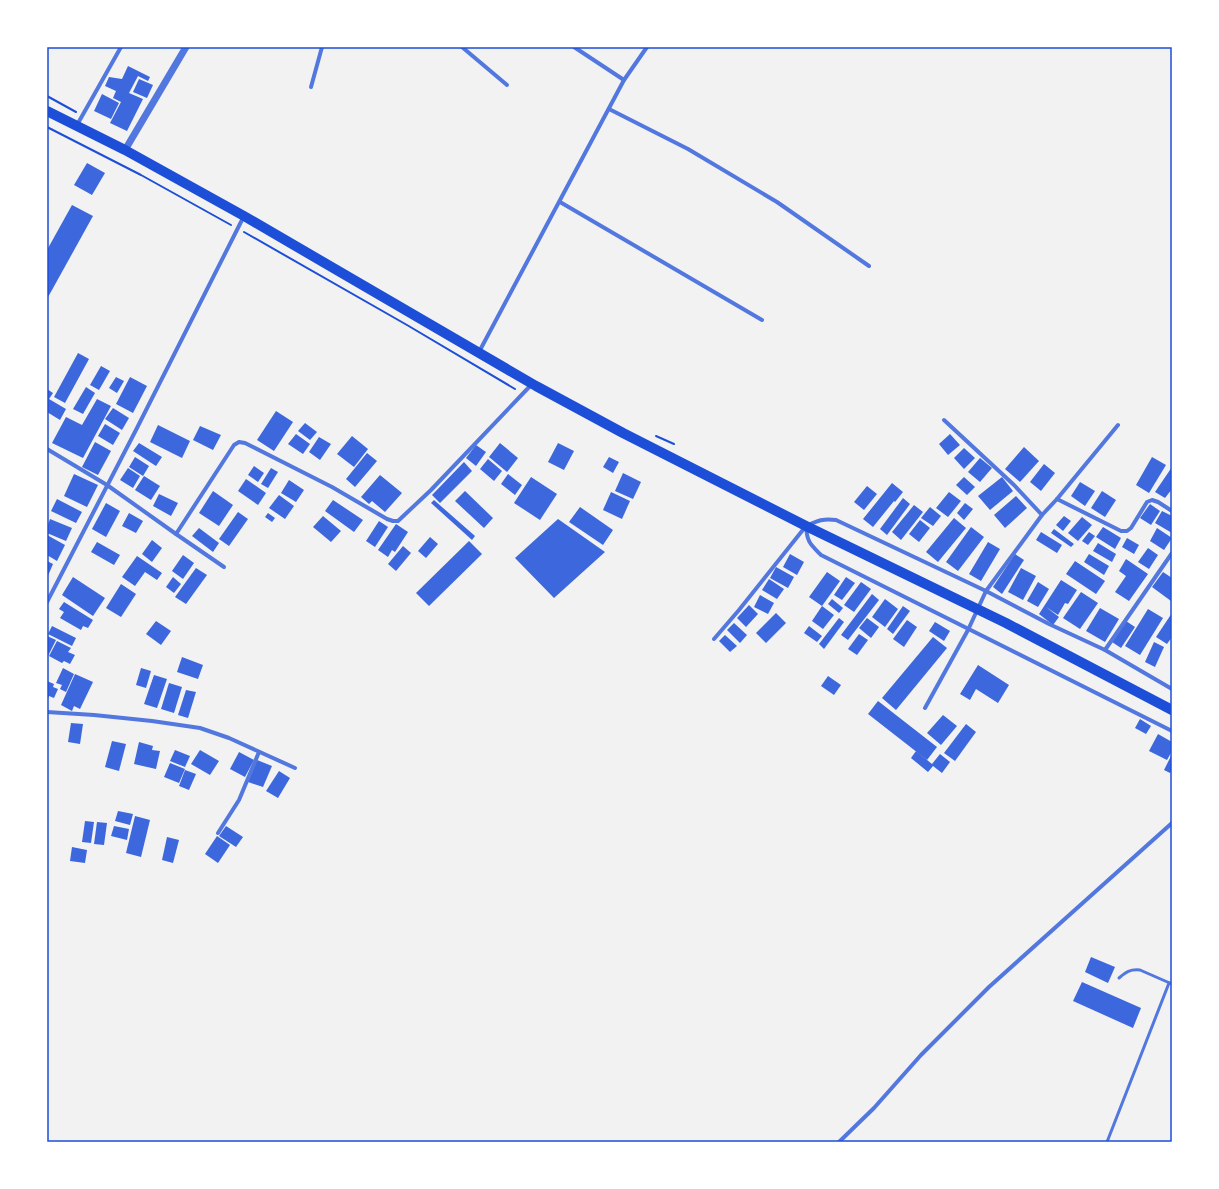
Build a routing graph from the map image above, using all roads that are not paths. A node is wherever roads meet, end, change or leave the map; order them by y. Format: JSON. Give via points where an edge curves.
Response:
{"nodes":[{"id":1,"x":121,"y":47,"type":"edge"},
{"id":2,"x":186,"y":47,"type":"edge"},
{"id":3,"x":322,"y":47,"type":"edge"},
{"id":4,"x":462,"y":47,"type":"edge"},
{"id":5,"x":574,"y":47,"type":"edge"},
{"id":6,"x":647,"y":47,"type":"edge"},
{"id":7,"x":624,"y":80,"type":"junction"},
{"id":8,"x":507,"y":85,"type":"dead end"},
{"id":9,"x":311,"y":87,"type":"dead end"},
{"id":10,"x":609,"y":109,"type":"junction"},
{"id":11,"x":47,"y":111,"type":"edge"},
{"id":12,"x":76,"y":126,"type":"junction"},
{"id":13,"x":125,"y":150,"type":"junction"},
{"id":14,"x":560,"y":202,"type":"junction"},
{"id":15,"x":244,"y":216,"type":"junction"},
{"id":16,"x":869,"y":266,"type":"dead end"},
{"id":17,"x":762,"y":320,"type":"dead end"},
{"id":18,"x":479,"y":352,"type":"junction"},
{"id":19,"x":532,"y":384,"type":"junction"},
{"id":20,"x":944,"y":420,"type":"dead end"},
{"id":21,"x":1118,"y":425,"type":"dead end"},
{"id":22,"x":47,"y":449,"type":"edge"},
{"id":23,"x":107,"y":485,"type":"junction"},
{"id":24,"x":1057,"y":499,"type":"junction"},
{"id":25,"x":1172,"y":512,"type":"edge"},
{"id":26,"x":1042,"y":515,"type":"junction"},
{"id":27,"x":806,"y":526,"type":"junction"},
{"id":28,"x":176,"y":534,"type":"junction"},
{"id":29,"x":1172,"y":553,"type":"edge"},
{"id":30,"x":224,"y":568,"type":"dead end"},
{"id":31,"x":47,"y":588,"type":"edge"},
{"id":32,"x":52,"y":591,"type":"junction"},
{"id":33,"x":986,"y":591,"type":"junction"},
{"id":34,"x":47,"y":602,"type":"edge"},
{"id":35,"x":978,"y":609,"type":"junction"},
{"id":36,"x":968,"y":630,"type":"junction"},
{"id":37,"x":714,"y":639,"type":"dead end"},
{"id":38,"x":1105,"y":650,"type":"junction"},
{"id":39,"x":1172,"y":689,"type":"edge"},
{"id":40,"x":925,"y":708,"type":"dead end"},
{"id":41,"x":1172,"y":710,"type":"edge"},
{"id":42,"x":47,"y":712,"type":"edge"},
{"id":43,"x":1172,"y":731,"type":"edge"},
{"id":44,"x":259,"y":752,"type":"junction"},
{"id":45,"x":295,"y":768,"type":"dead end"},
{"id":46,"x":1172,"y":824,"type":"edge"},
{"id":47,"x":218,"y":833,"type":"dead end"},
{"id":48,"x":1119,"y":978,"type":"dead end"},
{"id":49,"x":1170,"y":984,"type":"edge"},
{"id":50,"x":839,"y":1142,"type":"edge"},
{"id":51,"x":1106,"y":1142,"type":"edge"}],
"edges":[{"from":1,"to":12,"type":"street"},
{"from":2,"to":13,"type":"street"},
{"from":3,"to":9,"type":"street"},
{"from":4,"to":8,"type":"street"},
{"from":5,"to":7,"type":"street"},
{"from":6,"to":7,"type":"street"},
{"from":7,"to":10,"type":"street"},
{"from":10,"to":14,"type":"street"},
{"from":10,"to":16,"type":"street","via":[[688,150],[777,202]]},
{"from":11,"to":12,"type":"main road"},
{"from":12,"to":13,"type":"main road"},
{"from":13,"to":15,"type":"main road"},
{"from":14,"to":17,"type":"street"},
{"from":14,"to":18,"type":"street"},
{"from":15,"to":18,"type":"main road"},
{"from":15,"to":23,"type":"street"},
{"from":18,"to":19,"type":"main road"},
{"from":19,"to":27,"type":"main road"},
{"from":19,"to":28,"type":"street","via":[[431,490],[398,520],[387,519],[332,487],[239,442],[234,445]]},
{"from":20,"to":26,"type":"street","via":[[1014,485]]},
{"from":21,"to":24,"type":"street"},
{"from":22,"to":23,"type":"street"},
{"from":23,"to":28,"type":"street"},
{"from":23,"to":32,"type":"street"},
{"from":24,"to":25,"type":"street","via":[[1121,531],[1131,528],[1147,502],[1152,500]]},
{"from":24,"to":26,"type":"street"},
{"from":26,"to":33,"type":"street"},
{"from":27,"to":33,"type":"street","via":[[820,519],[836,520]]},
{"from":27,"to":35,"type":"main road"},
{"from":27,"to":36,"type":"street","via":[[807,539],[821,555]]},
{"from":27,"to":37,"type":"street"},
{"from":28,"to":30,"type":"street"},
{"from":29,"to":38,"type":"street"},
{"from":31,"to":32,"type":"street"},
{"from":32,"to":34,"type":"street"},
{"from":33,"to":35,"type":"street"},
{"from":33,"to":38,"type":"street"},
{"from":35,"to":36,"type":"street"},
{"from":35,"to":41,"type":"main road"},
{"from":36,"to":40,"type":"street"},
{"from":36,"to":43,"type":"street"},
{"from":38,"to":39,"type":"street"},
{"from":42,"to":44,"type":"street","via":[[200,728]]},
{"from":44,"to":45,"type":"street"},
{"from":44,"to":47,"type":"street","via":[[239,800]]},
{"from":46,"to":50,"type":"street","via":[[989,987]]},
{"from":48,"to":49,"type":"lane","via":[[1134,969]]},
{"from":49,"to":51,"type":"lane"}]}
